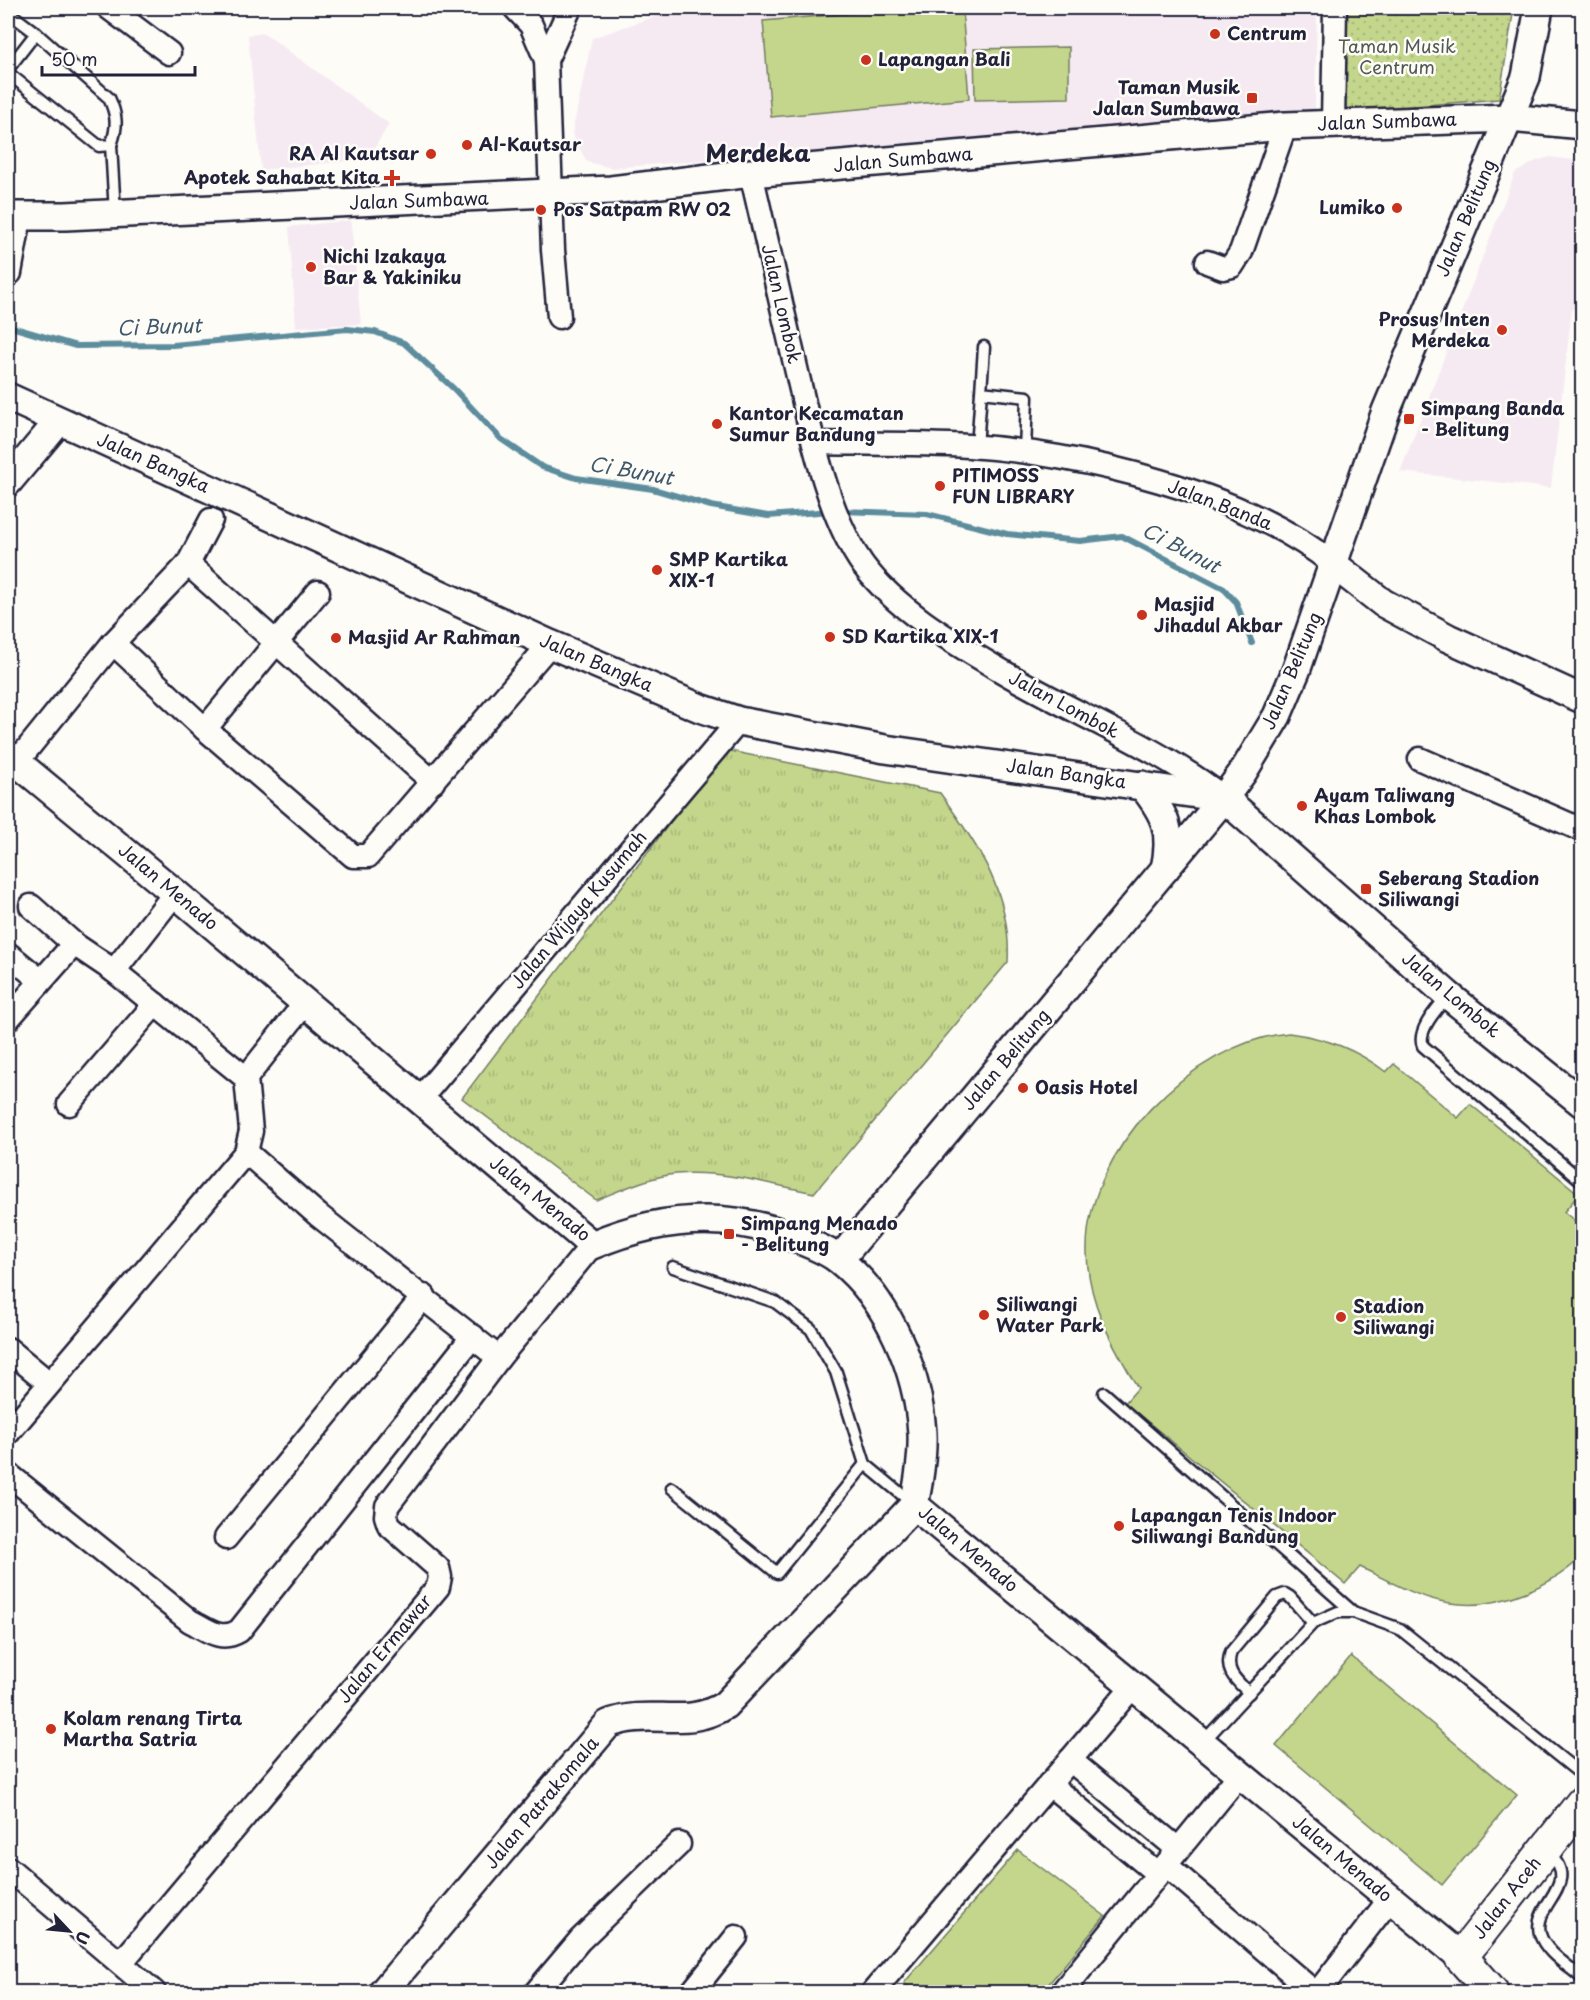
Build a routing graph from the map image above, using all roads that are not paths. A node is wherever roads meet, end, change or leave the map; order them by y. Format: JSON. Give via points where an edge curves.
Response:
{"nodes":[{"id":1,"x":109,"y":8,"type":"edge"},
{"id":2,"x":515,"y":8,"type":"edge"},
{"id":3,"x":570,"y":8,"type":"edge"},
{"id":4,"x":1335,"y":8,"type":"edge"},
{"id":5,"x":1539,"y":8,"type":"edge"},
{"id":6,"x":8,"y":12,"type":"edge"},
{"id":7,"x":36,"y":33,"type":"junction"},
{"id":8,"x":169,"y":53,"type":"dead end"},
{"id":9,"x":546,"y":60,"type":"junction"},
{"id":10,"x":8,"y":71,"type":"edge"},
{"id":11,"x":1509,"y":118,"type":"junction"},
{"id":12,"x":1333,"y":123,"type":"junction"},
{"id":13,"x":1582,"y":125,"type":"edge"},
{"id":14,"x":1285,"y":126,"type":"junction"},
{"id":15,"x":111,"y":145,"type":"junction"},
{"id":16,"x":751,"y":173,"type":"junction"},
{"id":17,"x":553,"y":194,"type":"junction"},
{"id":18,"x":115,"y":214,"type":"junction"},
{"id":19,"x":14,"y":216,"type":"edge"},
{"id":20,"x":1206,"y":262,"type":"dead end"},
{"id":21,"x":10,"y":273,"type":"dead end"},
{"id":22,"x":559,"y":316,"type":"dead end"},
{"id":23,"x":984,"y":347,"type":"dead end"},
{"id":24,"x":981,"y":392,"type":"junction"},
{"id":25,"x":8,"y":397,"type":"edge"},
{"id":26,"x":58,"y":421,"type":"junction"},
{"id":27,"x":814,"y":443,"type":"junction"},
{"id":28,"x":977,"y":447,"type":"junction"},
{"id":29,"x":1025,"y":452,"type":"junction"},
{"id":30,"x":8,"y":482,"type":"edge"},
{"id":31,"x":211,"y":520,"type":"dead end"},
{"id":32,"x":188,"y":564,"type":"junction"},
{"id":33,"x":1333,"y":564,"type":"junction"},
{"id":34,"x":318,"y":592,"type":"dead end"},
{"id":35,"x":276,"y":642,"type":"junction"},
{"id":36,"x":113,"y":643,"type":"junction"},
{"id":37,"x":550,"y":644,"type":"junction"},
{"id":38,"x":1582,"y":699,"type":"edge"},
{"id":39,"x":739,"y":721,"type":"junction"},
{"id":40,"x":205,"y":729,"type":"junction"},
{"id":41,"x":1148,"y":749,"type":"junction"},
{"id":42,"x":12,"y":759,"type":"edge"},
{"id":43,"x":1420,"y":759,"type":"dead end"},
{"id":44,"x":433,"y":782,"type":"junction"},
{"id":45,"x":1142,"y":785,"type":"junction"},
{"id":46,"x":1224,"y":798,"type":"junction"},
{"id":47,"x":1582,"y":831,"type":"edge"},
{"id":48,"x":1165,"y":869,"type":"junction"},
{"id":49,"x":175,"y":893,"type":"junction"},
{"id":50,"x":31,"y":906,"type":"dead end"},
{"id":51,"x":74,"y":944,"type":"junction"},
{"id":52,"x":8,"y":954,"type":"edge"},
{"id":53,"x":114,"y":971,"type":"junction"},
{"id":54,"x":40,"y":980,"type":"junction"},
{"id":55,"x":1448,"y":995,"type":"junction"},
{"id":56,"x":305,"y":1002,"type":"junction"},
{"id":57,"x":155,"y":1004,"type":"junction"},
{"id":58,"x":8,"y":1019,"type":"edge"},
{"id":59,"x":246,"y":1078,"type":"junction"},
{"id":60,"x":420,"y":1099,"type":"junction"},
{"id":61,"x":1582,"y":1103,"type":"edge"},
{"id":62,"x":69,"y":1104,"type":"dead end"},
{"id":63,"x":246,"y":1152,"type":"junction"},
{"id":64,"x":1582,"y":1181,"type":"edge"},
{"id":65,"x":592,"y":1245,"type":"junction"},
{"id":66,"x":839,"y":1260,"type":"junction"},
{"id":67,"x":673,"y":1267,"type":"dead end"},
{"id":68,"x":424,"y":1296,"type":"junction"},
{"id":69,"x":473,"y":1336,"type":"junction"},
{"id":70,"x":8,"y":1349,"type":"edge"},
{"id":71,"x":499,"y":1358,"type":"junction"},
{"id":72,"x":50,"y":1383,"type":"junction"},
{"id":73,"x":1104,"y":1393,"type":"dead end"},
{"id":74,"x":8,"y":1433,"type":"edge"},
{"id":75,"x":866,"y":1464,"type":"junction"},
{"id":76,"x":8,"y":1474,"type":"edge"},
{"id":77,"x":672,"y":1488,"type":"dead end"},
{"id":78,"x":914,"y":1505,"type":"junction"},
{"id":79,"x":226,"y":1538,"type":"dead end"},
{"id":80,"x":1353,"y":1612,"type":"junction"},
{"id":81,"x":1313,"y":1623,"type":"junction"},
{"id":82,"x":1132,"y":1686,"type":"junction"},
{"id":83,"x":1249,"y":1693,"type":"junction"},
{"id":84,"x":1202,"y":1743,"type":"junction"},
{"id":85,"x":1070,"y":1760,"type":"junction"},
{"id":86,"x":1240,"y":1774,"type":"junction"},
{"id":87,"x":1582,"y":1775,"type":"edge"},
{"id":88,"x":1049,"y":1784,"type":"junction"},
{"id":89,"x":1582,"y":1803,"type":"edge"},
{"id":90,"x":679,"y":1844,"type":"dead end"},
{"id":91,"x":1545,"y":1851,"type":"junction"},
{"id":92,"x":1167,"y":1863,"type":"junction"},
{"id":93,"x":8,"y":1868,"type":"edge"},
{"id":94,"x":1390,"y":1899,"type":"junction"},
{"id":95,"x":736,"y":1937,"type":"dead end"},
{"id":96,"x":1461,"y":1957,"type":"junction"},
{"id":97,"x":121,"y":1963,"type":"junction"},
{"id":98,"x":1582,"y":1978,"type":"edge"},
{"id":99,"x":154,"y":1992,"type":"edge"},
{"id":100,"x":383,"y":1992,"type":"edge"},
{"id":101,"x":536,"y":1992,"type":"edge"},
{"id":102,"x":692,"y":1992,"type":"edge"},
{"id":103,"x":873,"y":1992,"type":"edge"},
{"id":104,"x":1062,"y":1992,"type":"edge"},
{"id":105,"x":1316,"y":1992,"type":"edge"},
{"id":106,"x":1492,"y":1992,"type":"edge"}],
"edges":[{"from":1,"to":8,"type":"street"},
{"from":2,"to":9,"type":"street","via":[[531,25]]},
{"from":3,"to":9,"type":"street"},
{"from":4,"to":12,"type":"street"},
{"from":5,"to":11,"type":"street","name":"Jalan Belitung","via":[[1526,77]]},
{"from":6,"to":7,"type":"lane"},
{"from":7,"to":10,"type":"lane"},
{"from":7,"to":15,"type":"lane","via":[[109,98],[117,130]]},
{"from":9,"to":17,"type":"street"},
{"from":10,"to":15,"type":"lane","via":[[99,146]]},
{"from":11,"to":12,"type":"street","name":"Jalan Sumbawa"},
{"from":11,"to":13,"type":"street","name":"Jalan Sumbawa"},
{"from":11,"to":33,"type":"street","name":"Jalan Belitung","via":[[1386,411]]},
{"from":12,"to":14,"type":"street","name":"Jalan Sumbawa"},
{"from":14,"to":16,"type":"street","name":"Jalan Sumbawa"},
{"from":14,"to":20,"type":"street","via":[[1241,252],[1232,266]]},
{"from":15,"to":18,"type":"lane"},
{"from":16,"to":17,"type":"street","name":"Jalan Sumbawa"},
{"from":16,"to":27,"type":"street","name":"Jalan Lombok"},
{"from":17,"to":18,"type":"street","name":"Jalan Sumbawa"},
{"from":17,"to":22,"type":"street"},
{"from":18,"to":19,"type":"street","name":"Jalan Sumbawa"},
{"from":19,"to":21,"type":"street"},
{"from":23,"to":24,"type":"lane"},
{"from":24,"to":28,"type":"lane"},
{"from":24,"to":29,"type":"lane","via":[[1027,397]]},
{"from":25,"to":26,"type":"street","name":"Jalan Bangka"},
{"from":26,"to":30,"type":"street"},
{"from":26,"to":37,"type":"street","name":"Jalan Bangka"},
{"from":27,"to":28,"type":"street","name":"Jalan Banda"},
{"from":27,"to":41,"type":"street","name":"Jalan Lombok","via":[[837,513],[862,564],[883,588],[938,631],[1019,681]]},
{"from":28,"to":29,"type":"street","name":"Jalan Banda"},
{"from":29,"to":33,"type":"street","name":"Jalan Banda","via":[[1140,477],[1218,501],[1282,529]]},
{"from":31,"to":32,"type":"street"},
{"from":32,"to":35,"type":"street"},
{"from":32,"to":36,"type":"street"},
{"from":33,"to":38,"type":"street","name":"Jalan Banda","via":[[1383,603],[1448,638]]},
{"from":33,"to":46,"type":"street","name":"Jalan Belitung","via":[[1277,716]]},
{"from":34,"to":35,"type":"street"},
{"from":35,"to":40,"type":"street"},
{"from":35,"to":44,"type":"street"},
{"from":36,"to":40,"type":"street"},
{"from":36,"to":42,"type":"street"},
{"from":37,"to":39,"type":"street","name":"Jalan Bangka"},
{"from":37,"to":44,"type":"street"},
{"from":39,"to":45,"type":"street","name":"Jalan Bangka","via":[[885,748]]},
{"from":39,"to":60,"type":"street","name":"Jalan Wijaya Kusumah"},
{"from":40,"to":44,"type":"street","via":[[360,858],[368,856]]},
{"from":41,"to":45,"type":"street","via":[[1154,766]]},
{"from":41,"to":46,"type":"street","name":"Jalan Lombok","via":[[1194,775]]},
{"from":42,"to":49,"type":"street","name":"Jalan Menado"},
{"from":43,"to":47,"type":"street"},
{"from":45,"to":46,"type":"street","name":"Jalan Bangka"},
{"from":45,"to":48,"type":"street","via":[[1166,820],[1170,846]]},
{"from":46,"to":48,"type":"street","name":"Jalan Belitung"},
{"from":46,"to":55,"type":"street","name":"Jalan Lombok"},
{"from":48,"to":66,"type":"street","name":"Jalan Belitung"},
{"from":49,"to":53,"type":"street"},
{"from":49,"to":56,"type":"street","name":"Jalan Menado"},
{"from":50,"to":51,"type":"street"},
{"from":51,"to":53,"type":"street"},
{"from":51,"to":54,"type":"street"},
{"from":52,"to":54,"type":"street"},
{"from":53,"to":57,"type":"street"},
{"from":54,"to":58,"type":"street"},
{"from":55,"to":61,"type":"street","name":"Jalan Lombok"},
{"from":55,"to":64,"type":"lane","via":[[1424,1031],[1420,1041],[1423,1046]]},
{"from":56,"to":59,"type":"street"},
{"from":56,"to":60,"type":"street","name":"Jalan Menado"},
{"from":57,"to":59,"type":"street"},
{"from":57,"to":62,"type":"street"},
{"from":59,"to":63,"type":"street","via":[[251,1131]]},
{"from":60,"to":65,"type":"street","name":"Jalan Menado"},
{"from":63,"to":68,"type":"street","via":[[318,1215]]},
{"from":63,"to":72,"type":"street"},
{"from":65,"to":66,"type":"street","name":"Jalan Menado","via":[[653,1224],[718,1219],[781,1232]]},
{"from":65,"to":71,"type":"street","name":"Jalan Ermawar"},
{"from":66,"to":78,"type":"street","name":"Jalan Menado","via":[[872,1296],[905,1356],[922,1433],[921,1472]]},
{"from":67,"to":75,"type":"lane","via":[[775,1302],[811,1329],[836,1372]]},
{"from":68,"to":69,"type":"street"},
{"from":68,"to":79,"type":"street"},
{"from":69,"to":71,"type":"street"},
{"from":69,"to":76,"type":"street","via":[[239,1630],[230,1636],[222,1637],[190,1621]]},
{"from":70,"to":72,"type":"street"},
{"from":71,"to":97,"type":"street","name":"Jalan Ermawar","via":[[387,1506],[389,1525],[438,1568],[438,1587]]},
{"from":72,"to":74,"type":"street"},
{"from":73,"to":80,"type":"lane"},
{"from":75,"to":77,"type":"lane","via":[[777,1573]]},
{"from":75,"to":78,"type":"lane"},
{"from":78,"to":82,"type":"street","name":"Jalan Menado"},
{"from":78,"to":100,"type":"street","name":"Jalan Patrakomala","via":[[725,1705],[700,1718],[644,1716],[608,1724]]},
{"from":80,"to":81,"type":"lane","via":[[1338,1612]]},
{"from":80,"to":87,"type":"lane","via":[[1400,1629]]},
{"from":81,"to":83,"type":"lane"},
{"from":81,"to":83,"type":"lane","via":[[1290,1597],[1277,1597],[1227,1662],[1229,1671]]},
{"from":82,"to":84,"type":"street","name":"Jalan Menado"},
{"from":82,"to":85,"type":"street"},
{"from":83,"to":84,"type":"lane"},
{"from":84,"to":86,"type":"street","name":"Jalan Menado"},
{"from":85,"to":88,"type":"street"},
{"from":85,"to":92,"type":"street"},
{"from":86,"to":92,"type":"street"},
{"from":86,"to":94,"type":"street","name":"Jalan Menado"},
{"from":88,"to":92,"type":"street"},
{"from":88,"to":103,"type":"street"},
{"from":89,"to":91,"type":"main road","name":"Jalan Aceh"},
{"from":90,"to":101,"type":"street","via":[[580,1940]]},
{"from":91,"to":96,"type":"main road","name":"Jalan Aceh"},
{"from":91,"to":98,"type":"lane","via":[[1561,1870],[1559,1884],[1540,1919],[1539,1931],[1543,1942]]},
{"from":92,"to":104,"type":"street"},
{"from":92,"to":105,"type":"street"},
{"from":93,"to":97,"type":"street"},
{"from":94,"to":96,"type":"street","name":"Jalan Menado"},
{"from":94,"to":105,"type":"street"},
{"from":95,"to":102,"type":"street"},
{"from":96,"to":106,"type":"main road","name":"Jalan Aceh"},
{"from":97,"to":99,"type":"street"}]}
